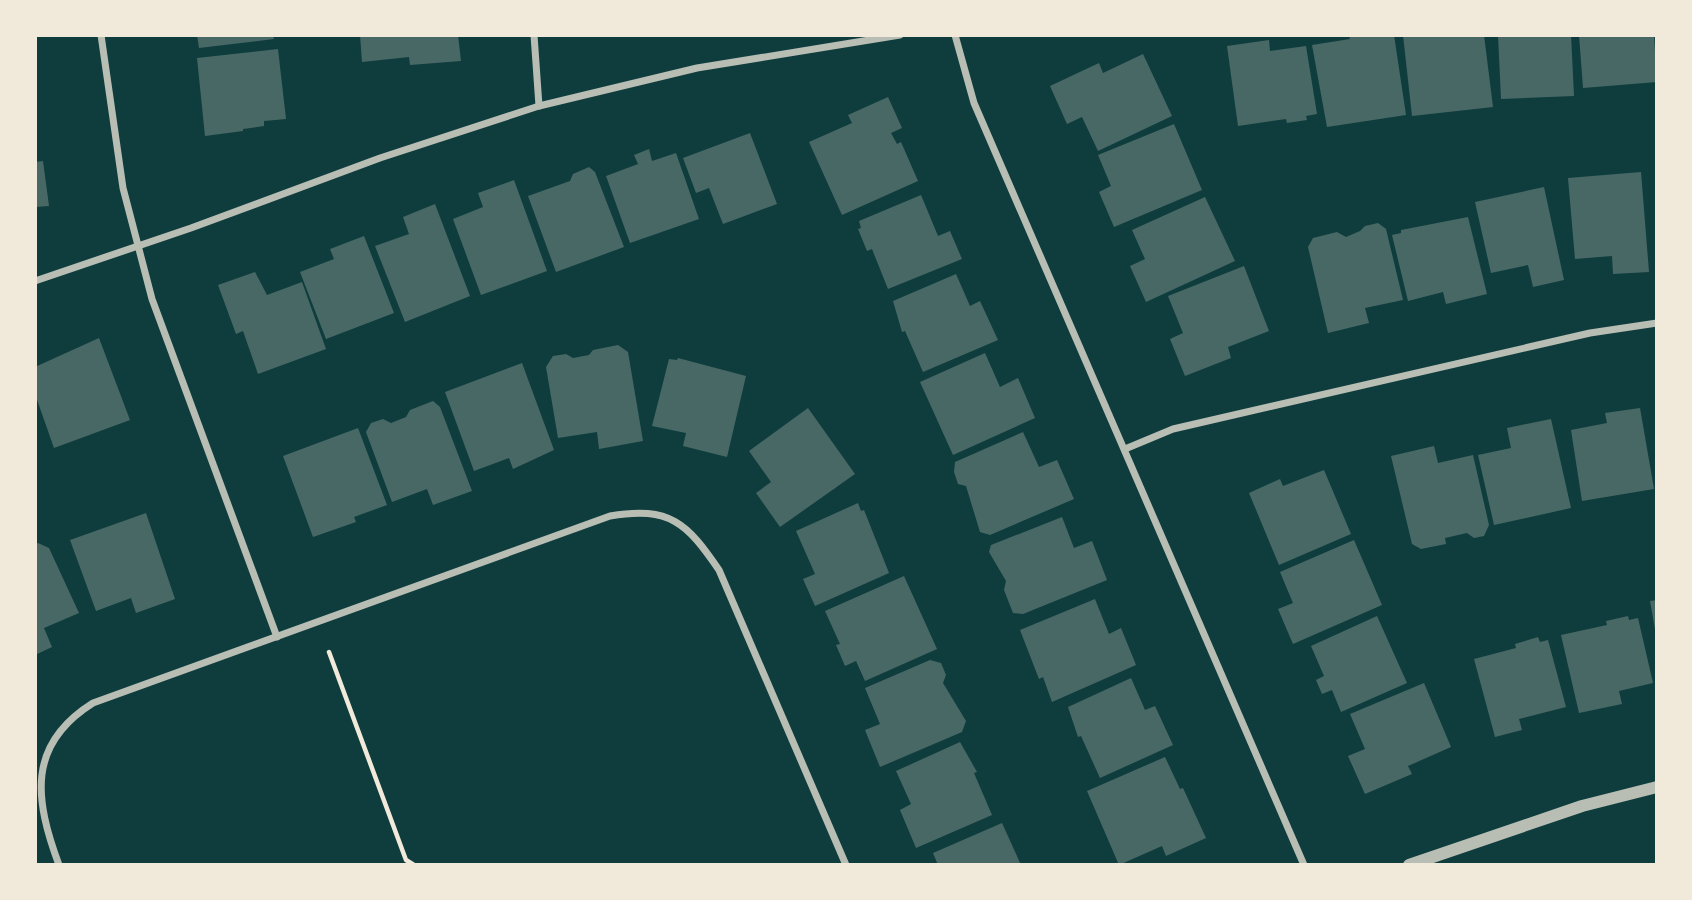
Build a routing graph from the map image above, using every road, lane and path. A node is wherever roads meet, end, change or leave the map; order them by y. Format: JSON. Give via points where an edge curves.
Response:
{"nodes":[{"id":1,"x":101,"y":35,"type":"edge"},
{"id":2,"x":534,"y":35,"type":"edge"},
{"id":3,"x":900,"y":35,"type":"edge"},
{"id":4,"x":955,"y":35,"type":"edge"},
{"id":5,"x":539,"y":106,"type":"junction"},
{"id":6,"x":138,"y":246,"type":"junction"},
{"id":7,"x":35,"y":281,"type":"edge"},
{"id":8,"x":1657,"y":323,"type":"edge"},
{"id":9,"x":1125,"y":449,"type":"junction"},
{"id":10,"x":276,"y":637,"type":"junction"},
{"id":11,"x":329,"y":652,"type":"dead end"},
{"id":12,"x":1657,"y":787,"type":"edge"},
{"id":13,"x":405,"y":862,"type":"edge"},
{"id":14,"x":59,"y":865,"type":"edge"},
{"id":15,"x":414,"y":865,"type":"edge"},
{"id":16,"x":846,"y":865,"type":"edge"},
{"id":17,"x":1304,"y":865,"type":"edge"},
{"id":18,"x":1409,"y":865,"type":"edge"}],
"edges":[{"from":1,"to":6,"type":"street","via":[[123,188]]},
{"from":2,"to":5,"type":"street"},
{"from":3,"to":5,"type":"street","via":[[696,68]]},
{"from":4,"to":9,"type":"street","via":[[974,103]]},
{"from":5,"to":6,"type":"street"},
{"from":6,"to":7,"type":"street"},
{"from":6,"to":10,"type":"street","via":[[152,299]]},
{"from":8,"to":9,"type":"street","via":[[1590,333],[1173,429]]},
{"from":9,"to":17,"type":"street"},
{"from":10,"to":14,"type":"street","via":[[93,703],[65,724],[49,750],[39,781],[41,811]]},
{"from":10,"to":16,"type":"street","via":[[610,516],[637,512],[665,515],[697,537],[719,570]]},
{"from":11,"to":13,"type":"path"},
{"from":12,"to":18,"type":"street","via":[[1582,806]]},
{"from":13,"to":15,"type":"path"}]}
